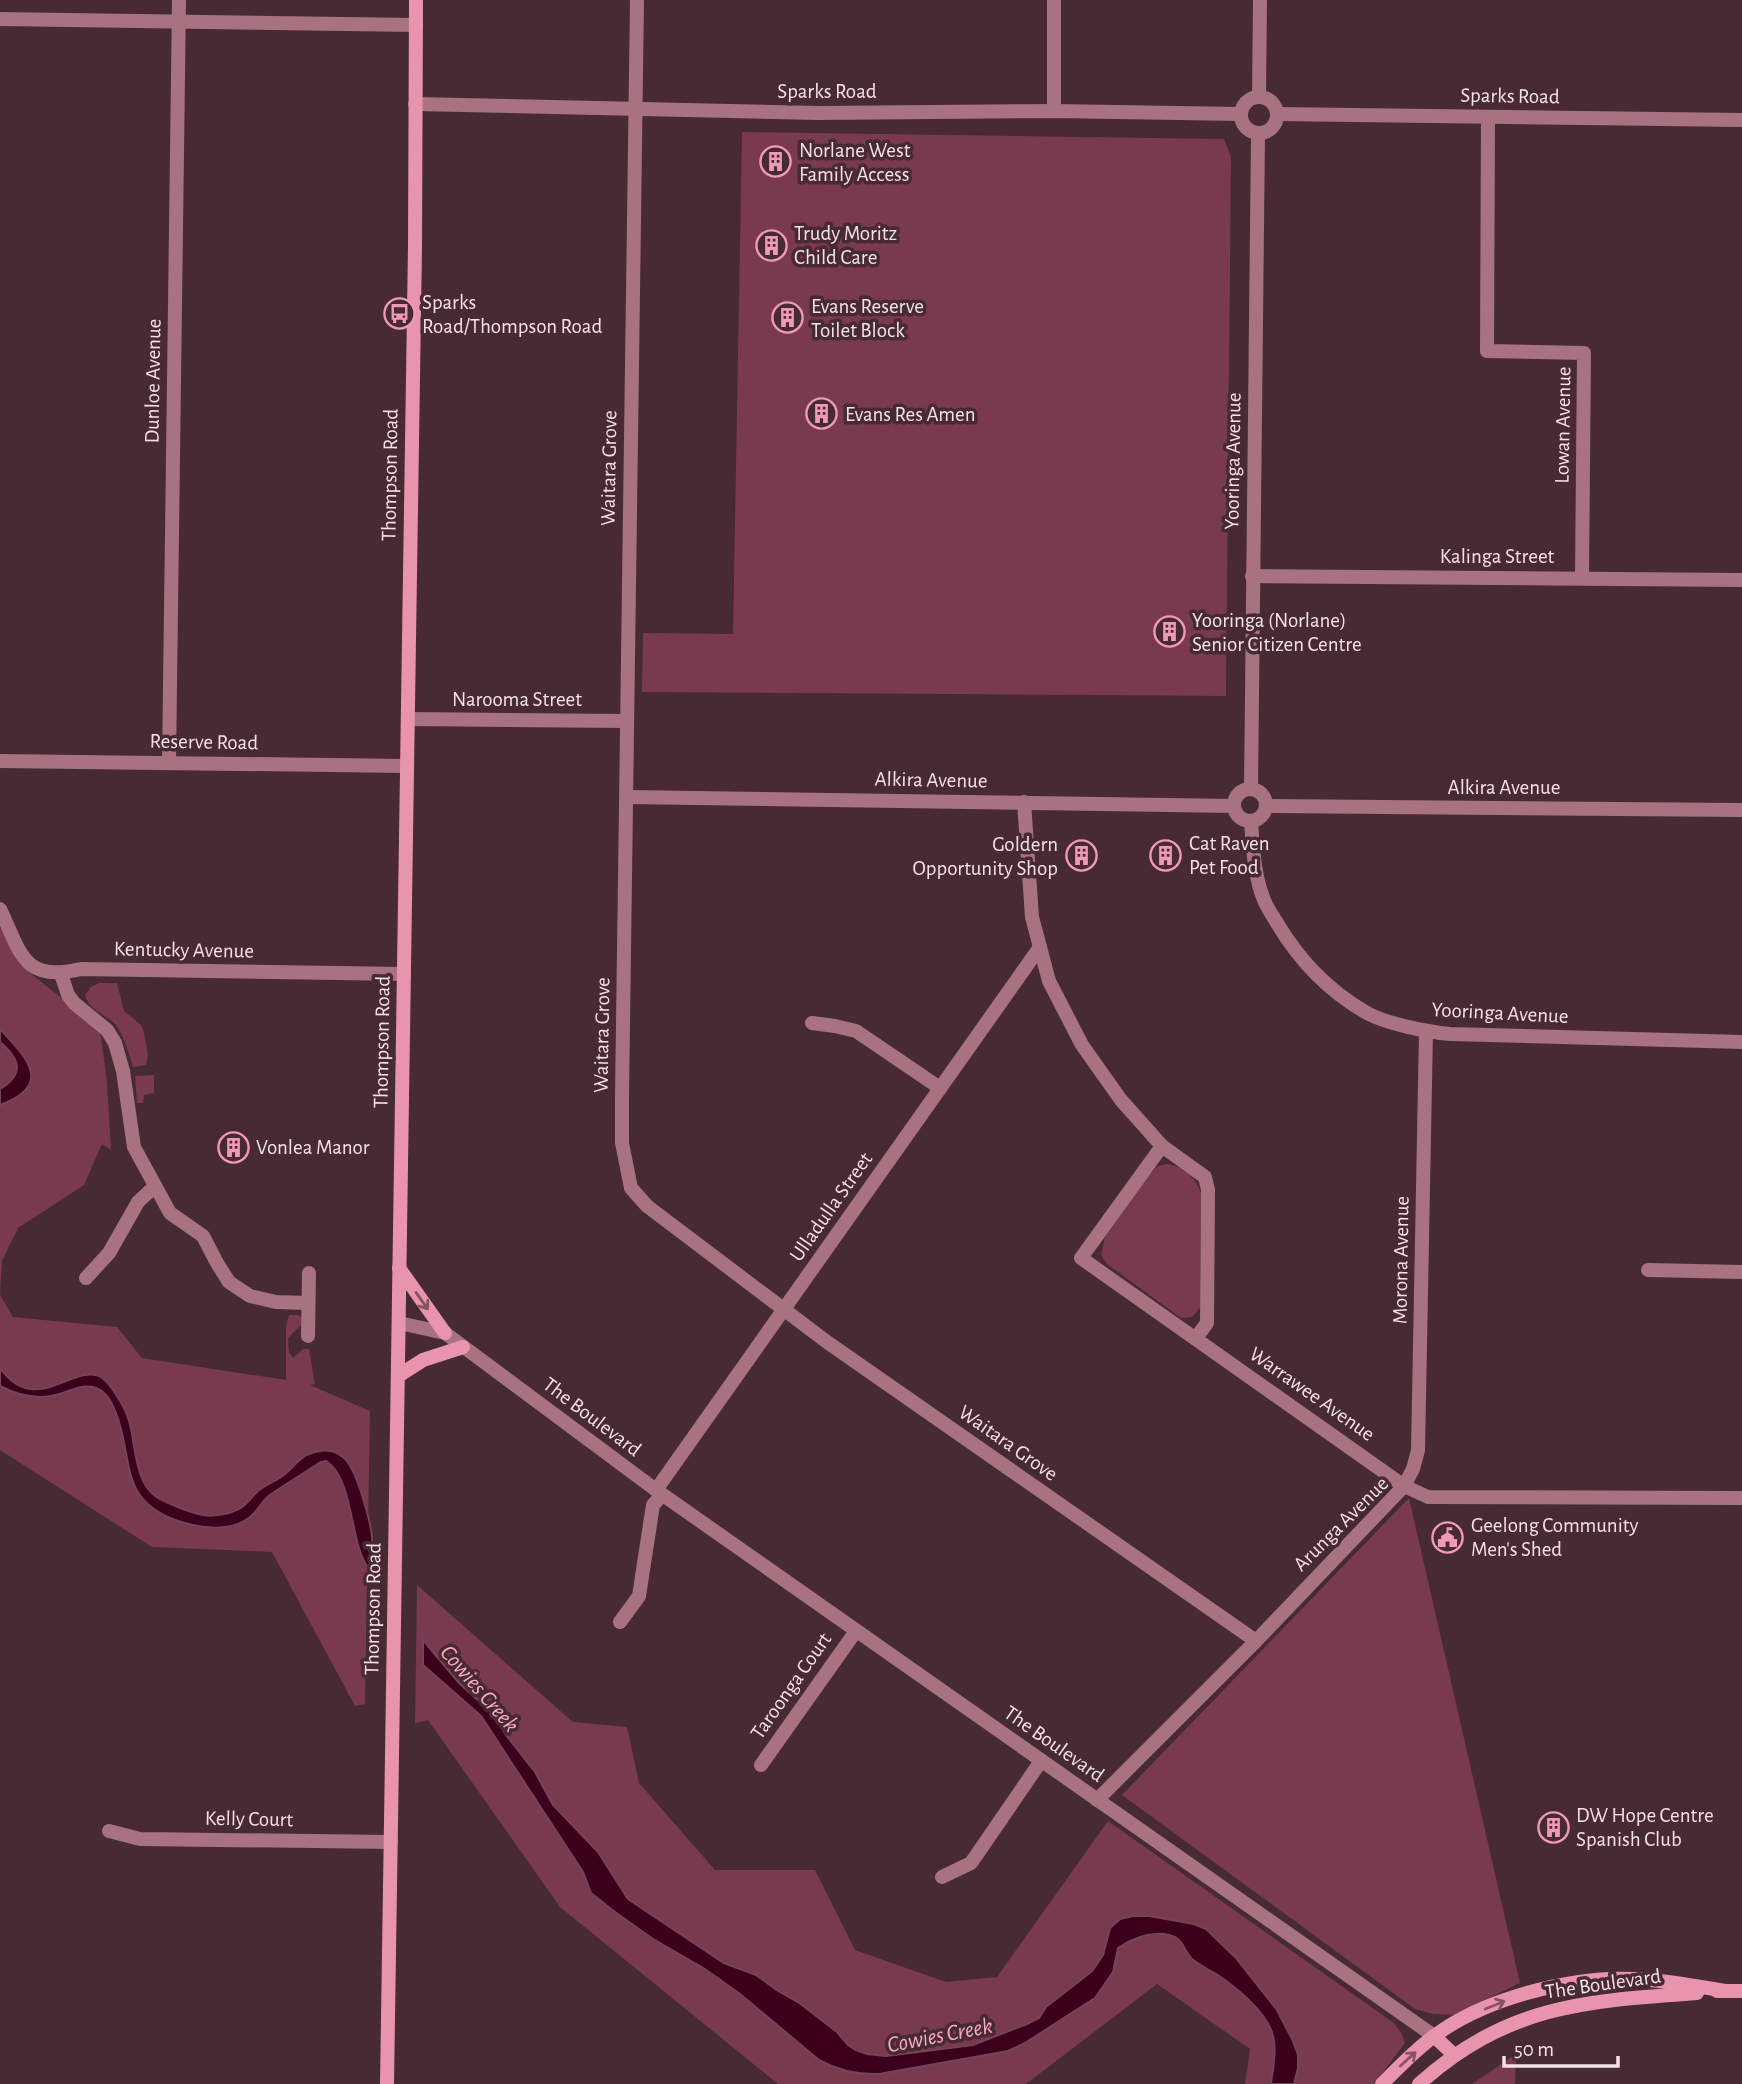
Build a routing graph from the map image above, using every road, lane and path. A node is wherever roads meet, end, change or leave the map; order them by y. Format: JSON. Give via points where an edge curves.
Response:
{"nodes":[{"id":1,"x":179,"y":0,"type":"edge"},
{"id":2,"x":416,"y":0,"type":"edge"},
{"id":3,"x":637,"y":0,"type":"edge"},
{"id":4,"x":1054,"y":0,"type":"edge"},
{"id":5,"x":1260,"y":0,"type":"edge"},
{"id":6,"x":0,"y":19,"type":"edge"},
{"id":7,"x":179,"y":23,"type":"junction"},
{"id":8,"x":416,"y":25,"type":"junction"},
{"id":9,"x":1259,"y":97,"type":"junction"},
{"id":10,"x":415,"y":104,"type":"junction"},
{"id":11,"x":636,"y":109,"type":"junction"},
{"id":12,"x":1054,"y":111,"type":"junction"},
{"id":13,"x":1240,"y":114,"type":"junction"},
{"id":14,"x":1277,"y":114,"type":"junction"},
{"id":15,"x":1488,"y":117,"type":"junction"},
{"id":16,"x":1742,"y":120,"type":"edge"},
{"id":17,"x":1258,"y":134,"type":"junction"},
{"id":18,"x":1252,"y":576,"type":"junction"},
{"id":19,"x":1582,"y":578,"type":"junction"},
{"id":20,"x":1742,"y":580,"type":"edge"},
{"id":21,"x":408,"y":719,"type":"junction"},
{"id":22,"x":626,"y":721,"type":"junction"},
{"id":23,"x":0,"y":761,"type":"edge"},
{"id":24,"x":169,"y":762,"type":"junction"},
{"id":25,"x":407,"y":766,"type":"junction"},
{"id":26,"x":1251,"y":789,"type":"junction"},
{"id":27,"x":627,"y":797,"type":"junction"},
{"id":28,"x":1024,"y":802,"type":"junction"},
{"id":29,"x":1234,"y":806,"type":"junction"},
{"id":30,"x":1266,"y":806,"type":"junction"},
{"id":31,"x":1742,"y":810,"type":"edge"},
{"id":32,"x":1251,"y":821,"type":"junction"},
{"id":33,"x":0,"y":909,"type":"edge"},
{"id":34,"x":1040,"y":947,"type":"junction"},
{"id":35,"x":61,"y":974,"type":"junction"},
{"id":36,"x":404,"y":974,"type":"junction"},
{"id":37,"x":812,"y":1023,"type":"dead end"},
{"id":38,"x":1426,"y":1031,"type":"junction"},
{"id":39,"x":1742,"y":1042,"type":"edge"},
{"id":40,"x":940,"y":1088,"type":"junction"},
{"id":41,"x":1162,"y":1146,"type":"junction"},
{"id":42,"x":154,"y":1187,"type":"junction"},
{"id":43,"x":400,"y":1268,"type":"junction"},
{"id":44,"x":1648,"y":1270,"type":"dead end"},
{"id":45,"x":1742,"y":1272,"type":"edge"},
{"id":46,"x":309,"y":1273,"type":"dead end"},
{"id":47,"x":86,"y":1279,"type":"dead end"},
{"id":48,"x":308,"y":1303,"type":"junction"},
{"id":49,"x":784,"y":1309,"type":"junction"},
{"id":50,"x":399,"y":1323,"type":"junction"},
{"id":51,"x":445,"y":1333,"type":"junction"},
{"id":52,"x":308,"y":1336,"type":"dead end"},
{"id":53,"x":1196,"y":1338,"type":"junction"},
{"id":54,"x":463,"y":1347,"type":"junction"},
{"id":55,"x":398,"y":1377,"type":"junction"},
{"id":56,"x":1404,"y":1486,"type":"junction"},
{"id":57,"x":659,"y":1493,"type":"junction"},
{"id":58,"x":1742,"y":1498,"type":"edge"},
{"id":59,"x":620,"y":1622,"type":"dead end"},
{"id":60,"x":856,"y":1631,"type":"junction"},
{"id":61,"x":1256,"y":1641,"type":"junction"},
{"id":62,"x":1041,"y":1761,"type":"junction"},
{"id":63,"x":761,"y":1765,"type":"dead end"},
{"id":64,"x":1097,"y":1800,"type":"junction"},
{"id":65,"x":109,"y":1830,"type":"dead end"},
{"id":66,"x":391,"y":1842,"type":"junction"},
{"id":67,"x":942,"y":1877,"type":"dead end"},
{"id":68,"x":1725,"y":1991,"type":"junction"},
{"id":69,"x":1742,"y":1991,"type":"edge"},
{"id":70,"x":1434,"y":2036,"type":"junction"},
{"id":71,"x":1454,"y":2055,"type":"junction"},
{"id":72,"x":387,"y":2084,"type":"edge"},
{"id":73,"x":1382,"y":2084,"type":"edge"},
{"id":74,"x":1419,"y":2084,"type":"edge"}],
"edges":[{"from":1,"to":7,"type":"street","name":"Dunloe Avenue"},
{"from":2,"to":8,"type":"main road","name":"Thompson Road"},
{"from":3,"to":11,"type":"street","name":"Waitara Grove"},
{"from":4,"to":12,"type":"street"},
{"from":5,"to":9,"type":"street"},
{"from":6,"to":7,"type":"street"},
{"from":7,"to":8,"type":"street"},
{"from":7,"to":24,"type":"street","name":"Dunloe Avenue"},
{"from":8,"to":10,"type":"main road","name":"Thompson Road"},
{"from":9,"to":13,"type":"street","via":[[1248,100]]},
{"from":9,"to":14,"type":"street","via":[[1273,104]]},
{"from":10,"to":11,"type":"street","name":"Sparks Road"},
{"from":10,"to":21,"type":"main road","name":"Thompson Road"},
{"from":11,"to":12,"type":"street","name":"Sparks Road"},
{"from":11,"to":22,"type":"street","name":"Waitara Grove"},
{"from":12,"to":13,"type":"street","name":"Sparks Road"},
{"from":13,"to":17,"type":"street","via":[[1243,125]]},
{"from":14,"to":15,"type":"street","name":"Sparks Road"},
{"from":14,"to":17,"type":"street","via":[[1274,126]]},
{"from":15,"to":16,"type":"street","name":"Sparks Road"},
{"from":15,"to":19,"type":"street","name":"Lowan Avenue","via":[[1487,351],[1584,353]]},
{"from":17,"to":18,"type":"street","name":"Yooringa Avenue"},
{"from":18,"to":19,"type":"street","name":"Kalinga Street"},
{"from":18,"to":26,"type":"street","name":"Yooringa Avenue"},
{"from":19,"to":20,"type":"street","name":"Kalinga Street"},
{"from":21,"to":22,"type":"street","name":"Narooma Street"},
{"from":21,"to":25,"type":"main road","name":"Thompson Road"},
{"from":22,"to":27,"type":"street","name":"Waitara Grove"},
{"from":23,"to":24,"type":"street","name":"Reserve Road"},
{"from":24,"to":25,"type":"street","name":"Reserve Road"},
{"from":25,"to":36,"type":"main road","name":"Thompson Road"},
{"from":26,"to":29,"type":"street","via":[[1241,792]]},
{"from":26,"to":30,"type":"street","via":[[1260,792]]},
{"from":27,"to":28,"type":"street","name":"Alkira Avenue"},
{"from":27,"to":49,"type":"street","name":"Waitara Grove","via":[[622,1143],[631,1188],[647,1206]]},
{"from":28,"to":29,"type":"street","name":"Alkira Avenue"},
{"from":28,"to":34,"type":"street","via":[[1029,897]]},
{"from":29,"to":32,"type":"street","via":[[1241,819]]},
{"from":30,"to":31,"type":"street","name":"Alkira Avenue"},
{"from":30,"to":32,"type":"street","via":[[1260,818]]},
{"from":32,"to":38,"type":"street","name":"Yooringa Avenue","via":[[1253,857],[1264,901],[1309,967],[1337,993],[1370,1014]]},
{"from":33,"to":35,"type":"street","name":"Kentucky Avenue","via":[[24,961],[37,970]]},
{"from":34,"to":40,"type":"street","name":"Ulladulla Street"},
{"from":34,"to":41,"type":"street","via":[[1049,981],[1082,1045],[1121,1100]]},
{"from":35,"to":36,"type":"street","name":"Kentucky Avenue","via":[[81,969]]},
{"from":35,"to":42,"type":"street","via":[[74,1003],[107,1030],[115,1043],[131,1138]]},
{"from":36,"to":43,"type":"main road","name":"Thompson Road"},
{"from":37,"to":40,"type":"street","via":[[856,1031]]},
{"from":38,"to":39,"type":"street","name":"Yooringa Avenue"},
{"from":38,"to":56,"type":"street","name":"Morona Avenue","via":[[1418,1450]]},
{"from":40,"to":49,"type":"street","name":"Ulladulla Street"},
{"from":41,"to":53,"type":"street","via":[[1205,1177],[1208,1190],[1207,1323]]},
{"from":41,"to":53,"type":"street","name":"Warrawee Avenue","via":[[1077,1259]]},
{"from":42,"to":47,"type":"street","via":[[138,1202],[109,1253]]},
{"from":42,"to":48,"type":"street","via":[[170,1213],[203,1236],[229,1282],[250,1296]]},
{"from":43,"to":50,"type":"main road","name":"Thompson Road"},
{"from":43,"to":51,"type":"main road","one_way":true},
{"from":44,"to":45,"type":"street"},
{"from":46,"to":48,"type":"street"},
{"from":48,"to":52,"type":"street"},
{"from":49,"to":57,"type":"street","name":"Ulladulla Street"},
{"from":49,"to":61,"type":"street","name":"Waitara Grove"},
{"from":50,"to":51,"type":"street","name":"The Boulevard"},
{"from":50,"to":55,"type":"main road","name":"Thompson Road"},
{"from":51,"to":54,"type":"street","name":"The Boulevard"},
{"from":53,"to":56,"type":"street","name":"Warrawee Avenue"},
{"from":54,"to":55,"type":"main road","via":[[423,1360]]},
{"from":54,"to":57,"type":"street","name":"The Boulevard"},
{"from":55,"to":66,"type":"main road","name":"Thompson Road"},
{"from":56,"to":58,"type":"street","name":"Arunga Avenue","via":[[1427,1497]]},
{"from":56,"to":61,"type":"street","name":"Arunga Avenue"},
{"from":57,"to":59,"type":"street","name":"Ulladulla Street","via":[[653,1505],[639,1596]]},
{"from":57,"to":60,"type":"street","name":"The Boulevard"},
{"from":60,"to":62,"type":"street","name":"The Boulevard"},
{"from":60,"to":63,"type":"street","name":"Taroonga Court"},
{"from":61,"to":64,"type":"street","name":"Arunga Avenue"},
{"from":62,"to":64,"type":"street","name":"The Boulevard"},
{"from":62,"to":67,"type":"street","via":[[971,1863]]},
{"from":64,"to":70,"type":"street","name":"The Boulevard"},
{"from":65,"to":66,"type":"street","name":"Kelly Court","via":[[140,1839]]},
{"from":66,"to":72,"type":"main road","name":"Thompson Road"},
{"from":68,"to":69,"type":"main road","name":"The Boulevard"},
{"from":70,"to":68,"type":"main road","name":"The Boulevard","one_way":true,"via":[[1518,1995],[1574,1983],[1636,1979]]},
{"from":68,"to":71,"type":"main road","name":"The Boulevard","via":[[1604,2000],[1561,2008],[1510,2025]]},
{"from":70,"to":71,"type":"main road"},
{"from":73,"to":70,"type":"main road","one_way":true},
{"from":71,"to":74,"type":"main road","name":"The Boulevard"}]}
